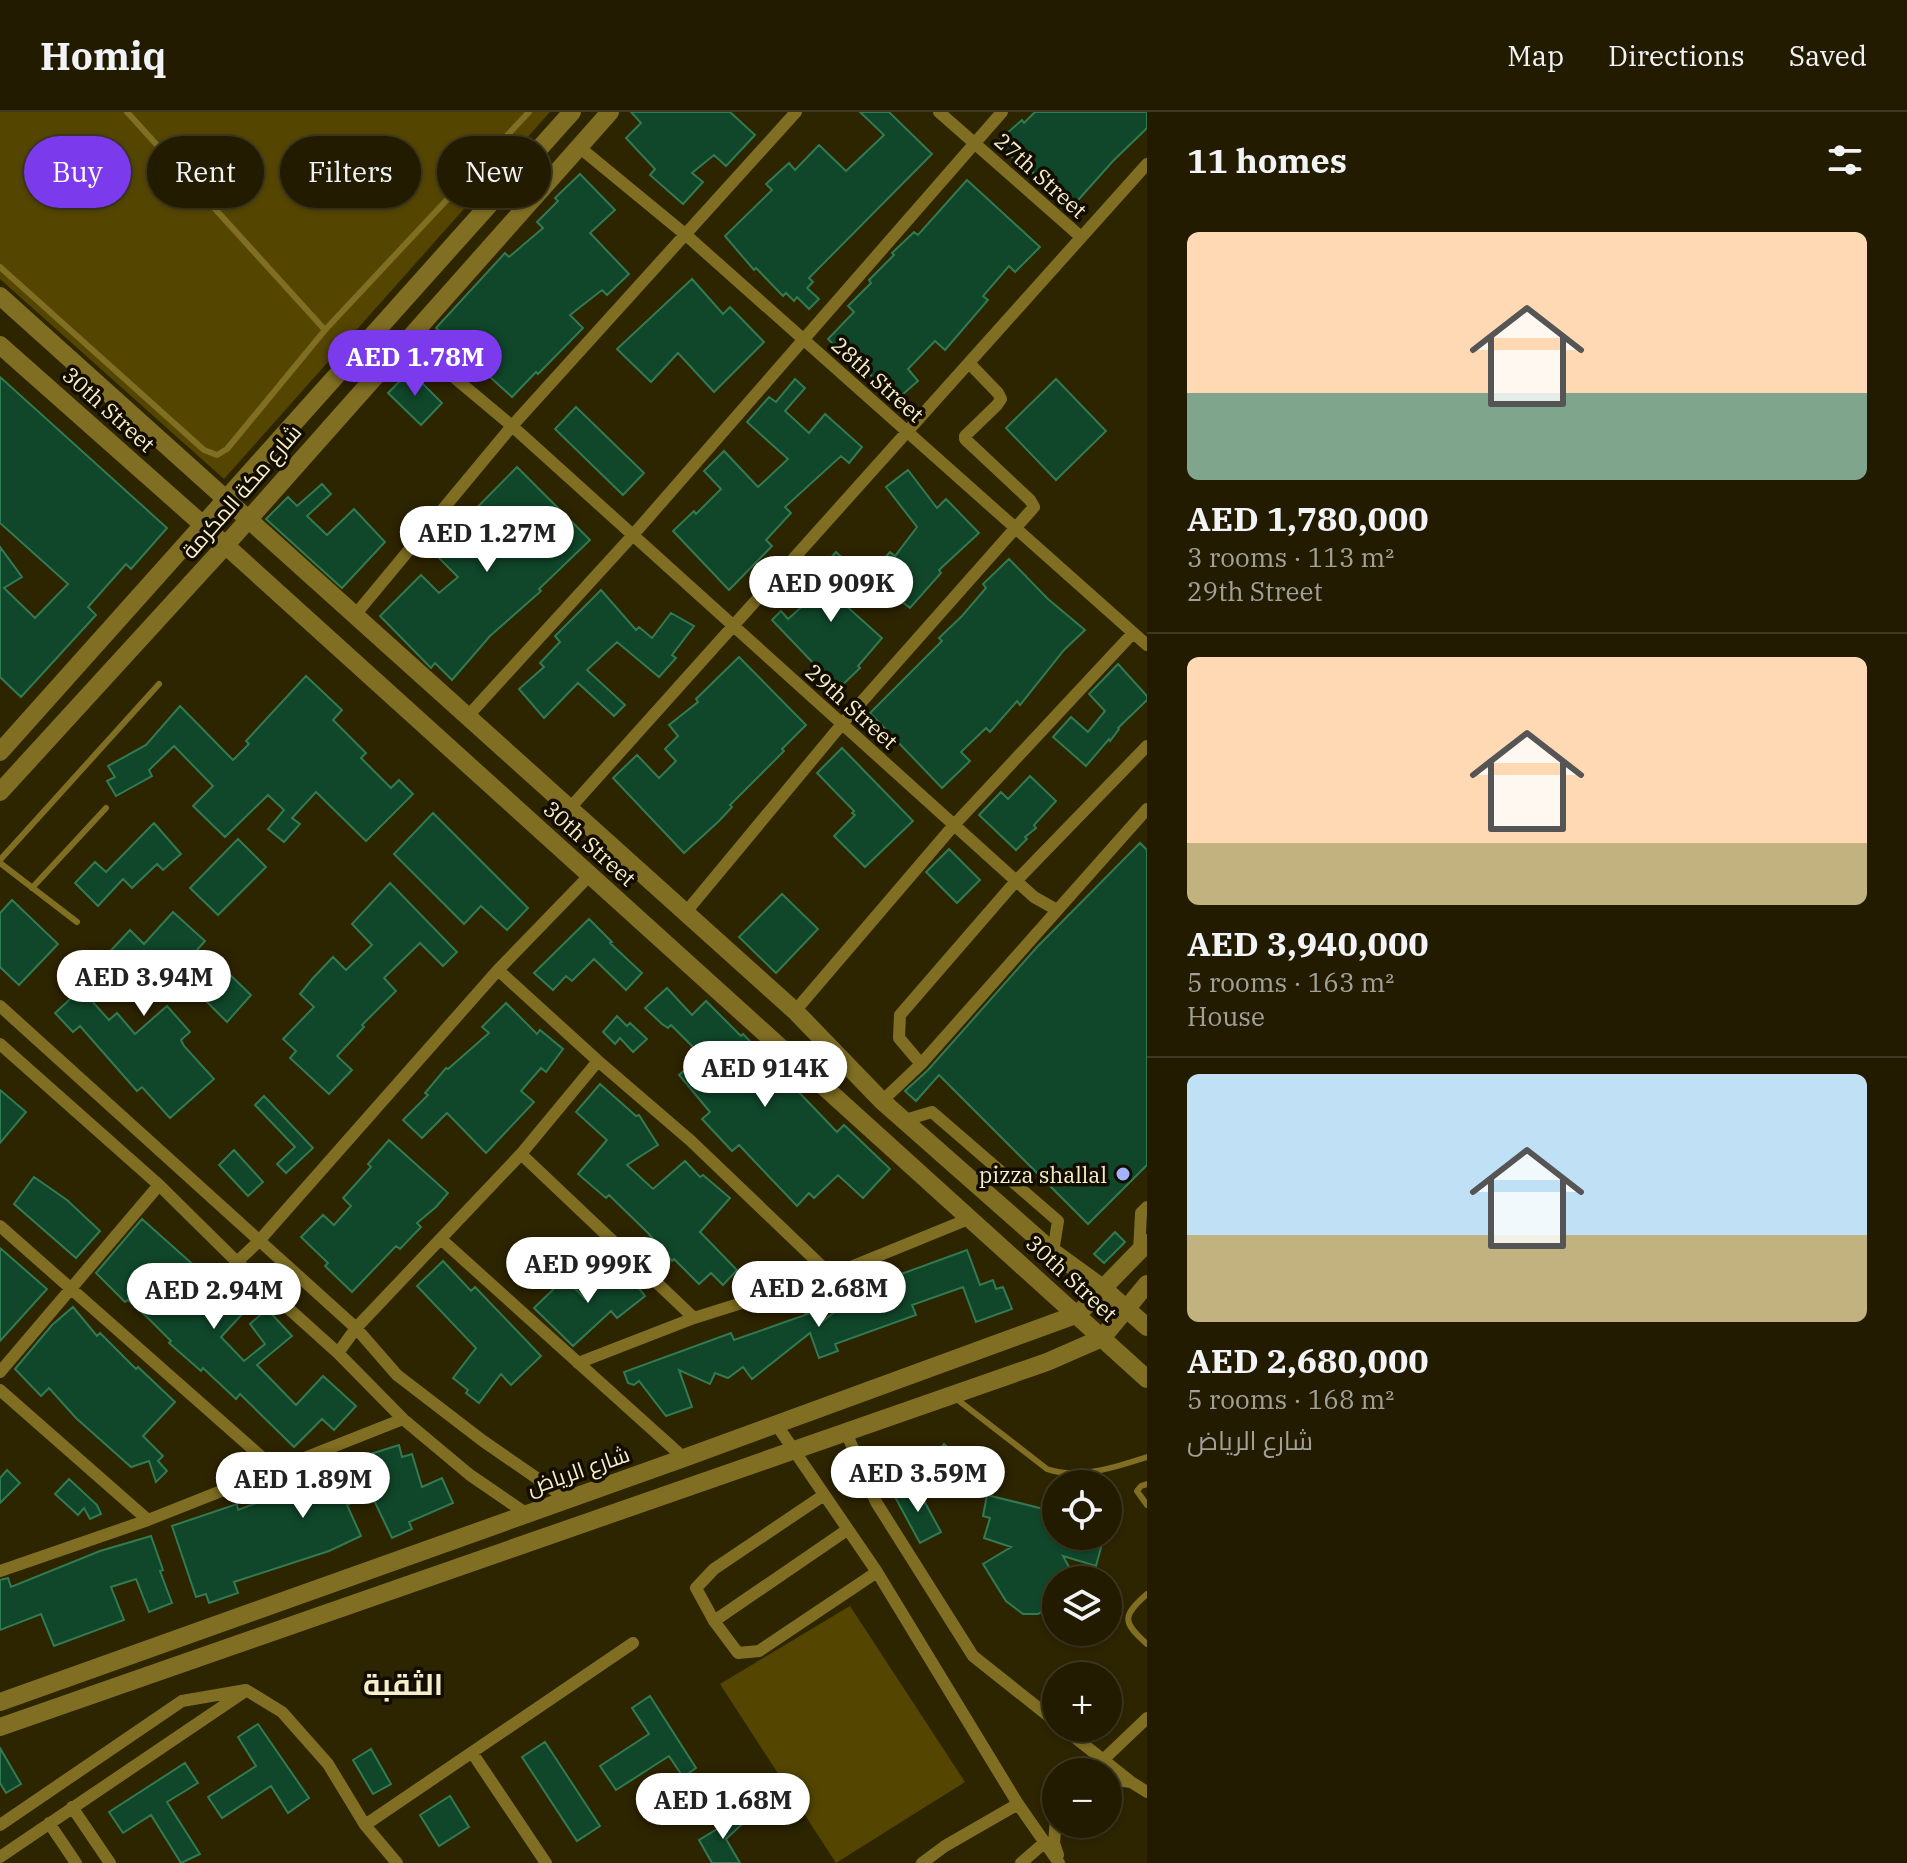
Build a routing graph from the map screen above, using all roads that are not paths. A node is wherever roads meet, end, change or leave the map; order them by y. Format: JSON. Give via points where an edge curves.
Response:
{"nodes":[{"id":1,"x":127,"y":112,"type":"edge"},
{"id":2,"x":529,"y":112,"type":"edge"},
{"id":3,"x":572,"y":112,"type":"edge"},
{"id":4,"x":610,"y":112,"type":"edge"},
{"id":5,"x":796,"y":112,"type":"edge"},
{"id":6,"x":939,"y":112,"type":"edge"},
{"id":7,"x":1002,"y":112,"type":"edge"},
{"id":8,"x":975,"y":143,"type":"junction"},
{"id":9,"x":579,"y":147,"type":"junction"},
{"id":10,"x":1147,"y":164,"type":"edge"},
{"id":11,"x":686,"y":235,"type":"junction"},
{"id":12,"x":1081,"y":237,"type":"junction"},
{"id":13,"x":0,"y":267,"type":"edge"},
{"id":14,"x":0,"y":296,"type":"edge"},
{"id":15,"x":325,"y":330,"type":"junction"},
{"id":16,"x":407,"y":338,"type":"junction"},
{"id":17,"x":804,"y":340,"type":"junction"},
{"id":18,"x":0,"y":345,"type":"edge"},
{"id":19,"x":969,"y":363,"type":"junction"},
{"id":20,"x":512,"y":426,"type":"junction"},
{"id":21,"x":907,"y":432,"type":"junction"},
{"id":22,"x":225,"y":499,"type":"junction"},
{"id":23,"x":248,"y":520,"type":"junction"},
{"id":24,"x":202,"y":524,"type":"junction"},
{"id":25,"x":1014,"y":528,"type":"junction"},
{"id":26,"x":633,"y":535,"type":"junction"},
{"id":27,"x":225,"y":546,"type":"junction"},
{"id":28,"x":355,"y":615,"type":"junction"},
{"id":29,"x":733,"y":626,"type":"junction"},
{"id":30,"x":1133,"y":633,"type":"junction"},
{"id":31,"x":1147,"y":645,"type":"edge"},
{"id":32,"x":159,"y":684,"type":"dead end"},
{"id":33,"x":468,"y":716,"type":"junction"},
{"id":34,"x":842,"y":724,"type":"junction"},
{"id":35,"x":1147,"y":746,"type":"edge"},
{"id":36,"x":0,"y":752,"type":"edge"},
{"id":37,"x":0,"y":792,"type":"edge"},
{"id":38,"x":106,"y":808,"type":"dead end"},
{"id":39,"x":570,"y":808,"type":"junction"},
{"id":40,"x":1147,"y":809,"type":"edge"},
{"id":41,"x":954,"y":825,"type":"junction"},
{"id":42,"x":0,"y":862,"type":"edge"},
{"id":43,"x":590,"y":875,"type":"junction"},
{"id":44,"x":1016,"y":881,"type":"junction"},
{"id":45,"x":32,"y":888,"type":"junction"},
{"id":46,"x":1057,"y":910,"type":"junction"},
{"id":47,"x":686,"y":912,"type":"junction"},
{"id":48,"x":77,"y":922,"type":"dead end"},
{"id":49,"x":498,"y":970,"type":"junction"},
{"id":50,"x":0,"y":1006,"type":"edge"},
{"id":51,"x":795,"y":1011,"type":"junction"},
{"id":52,"x":0,"y":1044,"type":"edge"},
{"id":53,"x":598,"y":1061,"type":"junction"},
{"id":54,"x":921,"y":1064,"type":"junction"},
{"id":55,"x":882,"y":1101,"type":"junction"},
{"id":56,"x":905,"y":1120,"type":"junction"},
{"id":57,"x":521,"y":1154,"type":"junction"},
{"id":58,"x":159,"y":1185,"type":"junction"},
{"id":59,"x":1147,"y":1207,"type":"edge"},
{"id":60,"x":971,"y":1218,"type":"junction"},
{"id":61,"x":0,"y":1226,"type":"edge"},
{"id":62,"x":442,"y":1240,"type":"junction"},
{"id":63,"x":258,"y":1242,"type":"junction"},
{"id":64,"x":1143,"y":1247,"type":"edge"},
{"id":65,"x":1053,"y":1252,"type":"junction"},
{"id":66,"x":237,"y":1262,"type":"junction"},
{"id":67,"x":831,"y":1275,"type":"junction"},
{"id":68,"x":1147,"y":1284,"type":"edge"},
{"id":69,"x":69,"y":1288,"type":"junction"},
{"id":70,"x":1104,"y":1289,"type":"junction"},
{"id":71,"x":1125,"y":1307,"type":"junction"},
{"id":72,"x":1078,"y":1314,"type":"junction"},
{"id":73,"x":694,"y":1318,"type":"junction"},
{"id":74,"x":1147,"y":1327,"type":"edge"},
{"id":75,"x":356,"y":1328,"type":"junction"},
{"id":76,"x":1102,"y":1338,"type":"junction"},
{"id":77,"x":338,"y":1353,"type":"junction"},
{"id":78,"x":578,"y":1363,"type":"junction"},
{"id":79,"x":0,"y":1372,"type":"edge"},
{"id":80,"x":1147,"y":1379,"type":"edge"},
{"id":81,"x":0,"y":1390,"type":"edge"},
{"id":82,"x":951,"y":1395,"type":"junction"},
{"id":83,"x":403,"y":1419,"type":"junction"},
{"id":84,"x":776,"y":1424,"type":"junction"},
{"id":85,"x":846,"y":1432,"type":"junction"},
{"id":86,"x":792,"y":1450,"type":"junction"},
{"id":87,"x":1147,"y":1457,"type":"edge"},
{"id":88,"x":684,"y":1458,"type":"junction"},
{"id":89,"x":274,"y":1468,"type":"junction"},
{"id":90,"x":1147,"y":1484,"type":"edge"},
{"id":91,"x":824,"y":1495,"type":"junction"},
{"id":92,"x":567,"y":1499,"type":"junction"},
{"id":93,"x":1147,"y":1505,"type":"edge"},
{"id":94,"x":527,"y":1514,"type":"junction"},
{"id":95,"x":148,"y":1520,"type":"junction"},
{"id":96,"x":847,"y":1530,"type":"junction"},
{"id":97,"x":0,"y":1571,"type":"edge"},
{"id":98,"x":877,"y":1572,"type":"junction"},
{"id":99,"x":1147,"y":1594,"type":"edge"},
{"id":100,"x":714,"y":1621,"type":"junction"},
{"id":101,"x":633,"y":1643,"type":"dead end"},
{"id":102,"x":1147,"y":1644,"type":"edge"},
{"id":103,"x":53,"y":1684,"type":"junction"},
{"id":104,"x":246,"y":1690,"type":"junction"},
{"id":105,"x":0,"y":1702,"type":"edge"},
{"id":106,"x":61,"y":1706,"type":"junction"},
{"id":107,"x":1042,"y":1711,"type":"edge"},
{"id":108,"x":1147,"y":1718,"type":"edge"},
{"id":109,"x":0,"y":1727,"type":"edge"},
{"id":110,"x":1080,"y":1742,"type":"edge"},
{"id":111,"x":473,"y":1754,"type":"junction"},
{"id":112,"x":1100,"y":1758,"type":"edge"},
{"id":113,"x":1105,"y":1758,"type":"edge"},
{"id":114,"x":1122,"y":1775,"type":"edge"},
{"id":115,"x":1122,"y":1781,"type":"edge"},
{"id":116,"x":1131,"y":1782,"type":"junction"},
{"id":117,"x":1147,"y":1792,"type":"edge"},
{"id":118,"x":1018,"y":1804,"type":"junction"},
{"id":119,"x":72,"y":1807,"type":"junction"},
{"id":120,"x":49,"y":1823,"type":"junction"},
{"id":121,"x":0,"y":1825,"type":"edge"},
{"id":122,"x":365,"y":1825,"type":"junction"},
{"id":123,"x":1054,"y":1838,"type":"edge"},
{"id":124,"x":1044,"y":1843,"type":"junction"},
{"id":125,"x":0,"y":1857,"type":"edge"},
{"id":126,"x":76,"y":1863,"type":"edge"},
{"id":127,"x":110,"y":1863,"type":"edge"},
{"id":128,"x":397,"y":1863,"type":"edge"},
{"id":129,"x":546,"y":1863,"type":"edge"},
{"id":130,"x":922,"y":1863,"type":"edge"},
{"id":131,"x":1021,"y":1863,"type":"edge"},
{"id":132,"x":1060,"y":1863,"type":"edge"}],
"edges":[{"from":1,"to":15,"type":"lane"},
{"from":2,"to":15,"type":"lane"},
{"from":3,"to":22,"type":"main road","name":"شارع مكة المكرمة"},
{"from":4,"to":9,"type":"main road","name":"شارع مكة المكرمة"},
{"from":5,"to":11,"type":"street"},
{"from":6,"to":8,"type":"street","name":"27th Street"},
{"from":7,"to":8,"type":"street"},
{"from":8,"to":12,"type":"street","name":"27th Street"},
{"from":8,"to":17,"type":"street"},
{"from":9,"to":11,"type":"street","name":"28th Street"},
{"from":9,"to":16,"type":"main road","name":"شارع مكة المكرمة"},
{"from":10,"to":12,"type":"street"},
{"from":11,"to":17,"type":"street","name":"28th Street"},
{"from":11,"to":20,"type":"street"},
{"from":12,"to":19,"type":"street"},
{"from":13,"to":15,"type":"lane","via":[[211,454],[227,449]]},
{"from":14,"to":22,"type":"main road","name":"30th Street"},
{"from":16,"to":20,"type":"street","name":"29th Street"},
{"from":16,"to":23,"type":"main road","name":"شارع مكة المكرمة"},
{"from":17,"to":21,"type":"street","name":"28th Street"},
{"from":17,"to":26,"type":"street"},
{"from":18,"to":24,"type":"main road","name":"30th Street"},
{"from":19,"to":21,"type":"street"},
{"from":19,"to":25,"type":"street","via":[[1001,399],[965,439],[1034,507]]},
{"from":20,"to":26,"type":"street","name":"29th Street"},
{"from":20,"to":28,"type":"street"},
{"from":21,"to":25,"type":"street","name":"28th Street"},
{"from":21,"to":29,"type":"street"},
{"from":22,"to":23,"type":"main road","name":"30th Street"},
{"from":22,"to":24,"type":"main road","name":"شارع مكة المكرمة"},
{"from":23,"to":27,"type":"main road","name":"شارع مكة المكرمة"},
{"from":23,"to":28,"type":"main road","name":"30th Street"},
{"from":24,"to":27,"type":"main road","name":"30th Street"},
{"from":24,"to":36,"type":"main road","name":"شارع مكة المكرمة"},
{"from":25,"to":30,"type":"street","name":"28th Street"},
{"from":25,"to":34,"type":"street"},
{"from":26,"to":29,"type":"street","name":"29th Street"},
{"from":26,"to":33,"type":"street"},
{"from":27,"to":37,"type":"main road","name":"شارع مكة المكرمة"},
{"from":27,"to":43,"type":"main road","name":"30th Street"},
{"from":28,"to":33,"type":"main road","name":"30th Street"},
{"from":29,"to":34,"type":"street","name":"29th Street"},
{"from":29,"to":39,"type":"street"},
{"from":30,"to":31,"type":"street","name":"28th Street"},
{"from":30,"to":41,"type":"street"},
{"from":32,"to":42,"type":"lane"},
{"from":33,"to":39,"type":"main road","name":"30th Street"},
{"from":34,"to":41,"type":"street","name":"29th Street"},
{"from":34,"to":47,"type":"street"},
{"from":35,"to":44,"type":"street"},
{"from":38,"to":45,"type":"lane"},
{"from":39,"to":47,"type":"main road","name":"30th Street"},
{"from":40,"to":46,"type":"street"},
{"from":41,"to":44,"type":"street","name":"29th Street"},
{"from":41,"to":51,"type":"street"},
{"from":42,"to":45,"type":"lane"},
{"from":43,"to":49,"type":"street"},
{"from":43,"to":60,"type":"main road","name":"30th Street"},
{"from":44,"to":46,"type":"street","name":"29th Street"},
{"from":44,"to":54,"type":"street","via":[[900,1015],[899,1038]]},
{"from":45,"to":48,"type":"lane"},
{"from":46,"to":54,"type":"street"},
{"from":47,"to":51,"type":"main road","name":"30th Street"},
{"from":49,"to":53,"type":"street"},
{"from":49,"to":63,"type":"street"},
{"from":50,"to":63,"type":"street"},
{"from":51,"to":55,"type":"main road","name":"30th Street"},
{"from":52,"to":58,"type":"street"},
{"from":53,"to":57,"type":"street"},
{"from":53,"to":67,"type":"street"},
{"from":54,"to":55,"type":"street"},
{"from":55,"to":56,"type":"main road","name":"30th Street"},
{"from":56,"to":65,"type":"main road","name":"30th Street"},
{"from":56,"to":65,"type":"street","via":[[932,1112],[1058,1221]]},
{"from":57,"to":62,"type":"street"},
{"from":57,"to":73,"type":"street"},
{"from":58,"to":66,"type":"street"},
{"from":58,"to":69,"type":"street"},
{"from":59,"to":64,"type":"street","via":[[1141,1213]]},
{"from":60,"to":67,"type":"street"},
{"from":60,"to":72,"type":"main road","name":"30th Street"},
{"from":61,"to":69,"type":"street"},
{"from":62,"to":75,"type":"street"},
{"from":62,"to":78,"type":"street"},
{"from":63,"to":66,"type":"street"},
{"from":63,"to":75,"type":"street"},
{"from":64,"to":70,"type":"main road","name":"شارع الرياض"},
{"from":65,"to":70,"type":"main road","name":"30th Street"},
{"from":66,"to":77,"type":"street"},
{"from":67,"to":73,"type":"street"},
{"from":68,"to":71,"type":"main road"},
{"from":69,"to":79,"type":"street"},
{"from":69,"to":89,"type":"street"},
{"from":70,"to":71,"type":"main road","name":"30th Street"},
{"from":70,"to":72,"type":"main road","name":"شارع الرياض"},
{"from":71,"to":74,"type":"main road","name":"30th Street"},
{"from":71,"to":76,"type":"main road"},
{"from":72,"to":76,"type":"main road","name":"30th Street"},
{"from":72,"to":84,"type":"main road","name":"شارع الرياض"},
{"from":73,"to":78,"type":"street"},
{"from":75,"to":77,"type":"street"},
{"from":75,"to":92,"type":"street","via":[[397,1375]]},
{"from":76,"to":80,"type":"main road","name":"30th Street"},
{"from":76,"to":82,"type":"main road"},
{"from":77,"to":83,"type":"street"},
{"from":78,"to":88,"type":"street"},
{"from":81,"to":95,"type":"street"},
{"from":82,"to":85,"type":"main road"},
{"from":82,"to":87,"type":"lane","via":[[1047,1469],[1061,1474]]},
{"from":83,"to":89,"type":"street"},
{"from":83,"to":94,"type":"street"},
{"from":84,"to":86,"type":"street"},
{"from":84,"to":88,"type":"main road","name":"شارع الرياض"},
{"from":85,"to":86,"type":"main road"},
{"from":85,"to":107,"type":"street","via":[[876,1502],[973,1656]]},
{"from":86,"to":91,"type":"street"},
{"from":86,"to":106,"type":"main road"},
{"from":88,"to":92,"type":"main road","name":"شارع الرياض"},
{"from":89,"to":95,"type":"street"},
{"from":90,"to":93,"type":"lane","via":[[1137,1491]]},
{"from":91,"to":96,"type":"street"},
{"from":91,"to":100,"type":"street","via":[[714,1569],[696,1588]]},
{"from":92,"to":94,"type":"main road","name":"شارع الرياض"},
{"from":94,"to":103,"type":"main road","name":"شارع الرياض"},
{"from":95,"to":97,"type":"street"},
{"from":96,"to":98,"type":"street"},
{"from":96,"to":100,"type":"street"},
{"from":98,"to":100,"type":"street","via":[[759,1651],[738,1653]]},
{"from":98,"to":118,"type":"street"},
{"from":99,"to":102,"type":"lane","via":[[1127,1618],[1129,1629]]},
{"from":101,"to":111,"type":"street"},
{"from":103,"to":105,"type":"main road","name":"شارع الرياض"},
{"from":103,"to":106,"type":"main road"},
{"from":104,"to":119,"type":"street"},
{"from":104,"to":121,"type":"street","via":[[182,1701]]},
{"from":104,"to":122,"type":"street","via":[[282,1712],[328,1764]]},
{"from":106,"to":109,"type":"main road"},
{"from":108,"to":113,"type":"street"},
{"from":110,"to":112,"type":"street"},
{"from":111,"to":122,"type":"street"},
{"from":111,"to":129,"type":"street"},
{"from":114,"to":116,"type":"street"},
{"from":115,"to":116,"type":"street"},
{"from":116,"to":117,"type":"street"},
{"from":118,"to":124,"type":"street"},
{"from":118,"to":130,"type":"street"},
{"from":119,"to":120,"type":"street"},
{"from":119,"to":127,"type":"street"},
{"from":120,"to":125,"type":"street"},
{"from":120,"to":126,"type":"street"},
{"from":122,"to":128,"type":"street"},
{"from":123,"to":132,"type":"street"},
{"from":124,"to":131,"type":"street"},
{"from":124,"to":132,"type":"street"}]}
